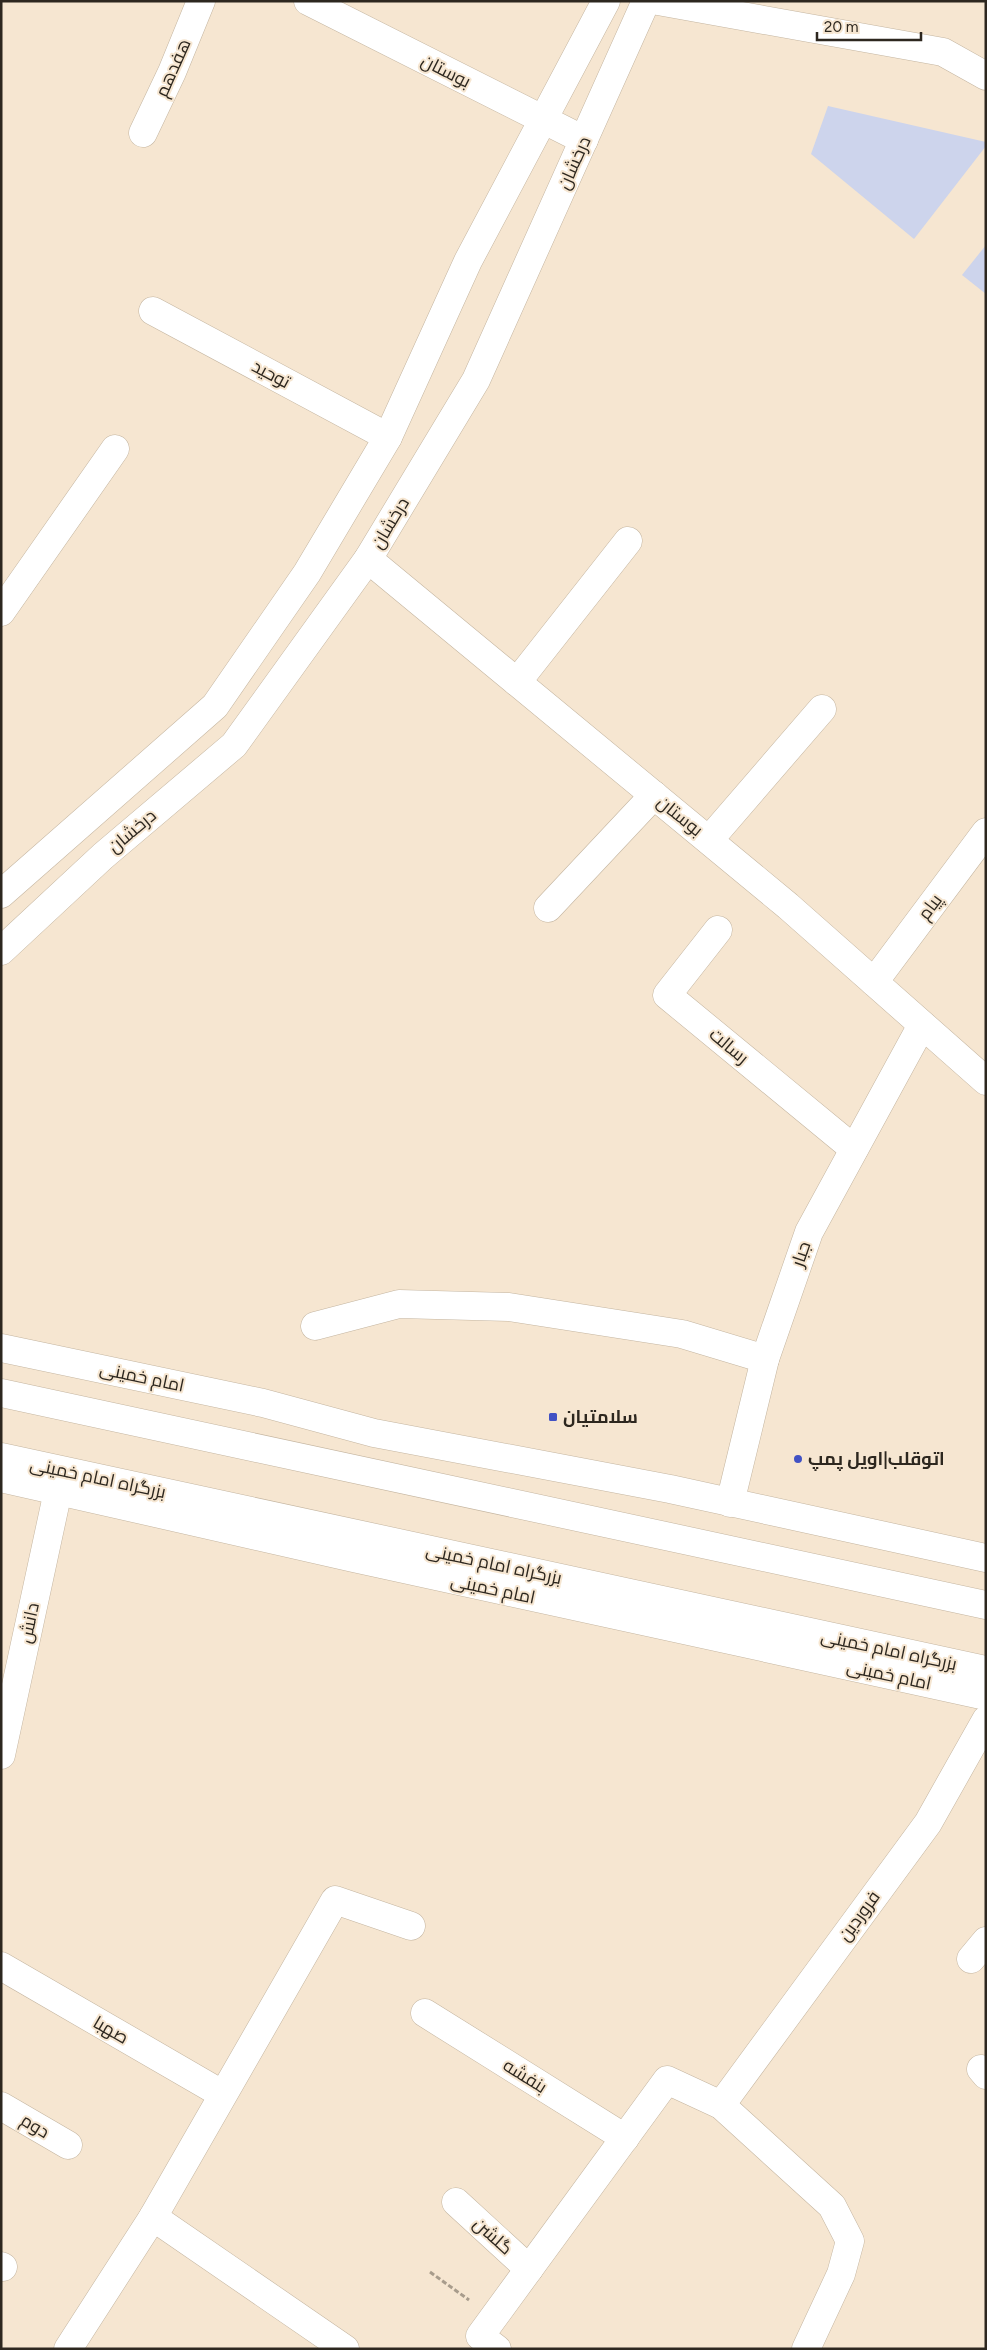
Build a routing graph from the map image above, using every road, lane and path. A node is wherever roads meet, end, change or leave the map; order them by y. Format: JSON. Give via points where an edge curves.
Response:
{"nodes":[{"id":1,"x":202,"y":1,"type":"edge"},
{"id":2,"x":308,"y":1,"type":"edge"},
{"id":3,"x":606,"y":1,"type":"edge"},
{"id":4,"x":646,"y":1,"type":"edge"},
{"id":5,"x":658,"y":1,"type":"edge"},
{"id":6,"x":986,"y":76,"type":"edge"},
{"id":7,"x":543,"y":120,"type":"junction"},
{"id":8,"x":143,"y":133,"type":"dead end"},
{"id":9,"x":584,"y":140,"type":"junction"},
{"id":10,"x":153,"y":310,"type":"dead end"},
{"id":11,"x":388,"y":437,"type":"junction"},
{"id":12,"x":115,"y":449,"type":"dead end"},
{"id":13,"x":628,"y":541,"type":"dead end"},
{"id":14,"x":368,"y":559,"type":"junction"},
{"id":15,"x":1,"y":612,"type":"edge"},
{"id":16,"x":517,"y":682,"type":"junction"},
{"id":17,"x":822,"y":709,"type":"dead end"},
{"id":18,"x":654,"y":795,"type":"junction"},
{"id":19,"x":986,"y":832,"type":"edge"},
{"id":20,"x":709,"y":840,"type":"junction"},
{"id":21,"x":1,"y":894,"type":"edge"},
{"id":22,"x":548,"y":908,"type":"dead end"},
{"id":23,"x":718,"y":930,"type":"dead end"},
{"id":24,"x":1,"y":951,"type":"edge"},
{"id":25,"x":874,"y":982,"type":"junction"},
{"id":26,"x":922,"y":1025,"type":"junction"},
{"id":27,"x":986,"y":1081,"type":"edge"},
{"id":28,"x":854,"y":1149,"type":"junction"},
{"id":29,"x":315,"y":1326,"type":"dead end"},
{"id":30,"x":1,"y":1348,"type":"edge"},
{"id":31,"x":765,"y":1359,"type":"junction"},
{"id":32,"x":1,"y":1393,"type":"edge"},
{"id":33,"x":1,"y":1457,"type":"edge"},
{"id":34,"x":1,"y":1478,"type":"edge"},
{"id":35,"x":58,"y":1491,"type":"junction"},
{"id":36,"x":730,"y":1503,"type":"junction"},
{"id":37,"x":986,"y":1558,"type":"edge"},
{"id":38,"x":986,"y":1605,"type":"edge"},
{"id":39,"x":986,"y":1670,"type":"edge"},
{"id":40,"x":986,"y":1696,"type":"edge"},
{"id":41,"x":986,"y":1720,"type":"edge"},
{"id":42,"x":1,"y":1755,"type":"edge"},
{"id":43,"x":411,"y":1926,"type":"dead end"},
{"id":44,"x":1,"y":1966,"type":"edge"},
{"id":45,"x":425,"y":2013,"type":"dead end"},
{"id":46,"x":222,"y":2094,"type":"junction"},
{"id":47,"x":721,"y":2105,"type":"junction"},
{"id":48,"x":1,"y":2106,"type":"edge"},
{"id":49,"x":625,"y":2138,"type":"junction"},
{"id":50,"x":68,"y":2145,"type":"dead end"},
{"id":51,"x":456,"y":2202,"type":"dead end"},
{"id":52,"x":153,"y":2217,"type":"junction"},
{"id":53,"x":529,"y":2269,"type":"junction"},
{"id":54,"x":430,"y":2272,"type":"dead end"},
{"id":55,"x":494,"y":2317,"type":"junction"},
{"id":56,"x":68,"y":2349,"type":"edge"},
{"id":57,"x":345,"y":2349,"type":"edge"},
{"id":58,"x":497,"y":2349,"type":"edge"},
{"id":59,"x":806,"y":2349,"type":"edge"}],
"edges":[{"from":1,"to":8,"type":"main road","name":"هفدهم"},
{"from":2,"to":7,"type":"main road","name":"بوستان"},
{"from":3,"to":7,"type":"main road"},
{"from":4,"to":9,"type":"main road","name":"درخشان"},
{"from":5,"to":6,"type":"main road","via":[[943,52]]},
{"from":7,"to":9,"type":"main road","name":"بوستان"},
{"from":7,"to":11,"type":"main road","via":[[468,261]]},
{"from":9,"to":14,"type":"main road","name":"درخشان","via":[[476,380]]},
{"from":10,"to":11,"type":"main road","name":"توحید"},
{"from":11,"to":21,"type":"main road","via":[[307,573],[215,706]]},
{"from":12,"to":15,"type":"main road"},
{"from":13,"to":16,"type":"main road"},
{"from":14,"to":16,"type":"main road","name":"بوستان"},
{"from":14,"to":24,"type":"main road","name":"درخشان","via":[[234,745],[103,856]]},
{"from":16,"to":18,"type":"main road","name":"بوستان"},
{"from":17,"to":20,"type":"main road"},
{"from":18,"to":20,"type":"main road","name":"بوستان"},
{"from":18,"to":22,"type":"main road"},
{"from":19,"to":25,"type":"main road","name":"پیام"},
{"from":20,"to":25,"type":"main road","name":"بوستان"},
{"from":23,"to":28,"type":"main road","name":"رسالت","via":[[667,995]]},
{"from":25,"to":26,"type":"main road","name":"بوستان"},
{"from":26,"to":27,"type":"main road","name":"بوستان"},
{"from":26,"to":28,"type":"main road","name":"جبار"},
{"from":28,"to":31,"type":"main road","name":"جبار","via":[[809,1232]]},
{"from":29,"to":31,"type":"main road","via":[[399,1304],[509,1307],[682,1334]]},
{"from":30,"to":36,"type":"main road","name":"امام خمینی","via":[[263,1403],[374,1433]]},
{"from":31,"to":36,"type":"main road","name":"جبار"},
{"from":32,"to":38,"type":"main road"},
{"from":33,"to":39,"type":"main road","name":"بزرگراه امام خمینی"},
{"from":34,"to":35,"type":"main road","name":"امام خمینی"},
{"from":35,"to":40,"type":"main road","name":"امام خمینی"},
{"from":35,"to":42,"type":"main road","name":"دانش"},
{"from":36,"to":37,"type":"main road","name":"امام خمینی"},
{"from":41,"to":47,"type":"main road","name":"فروردین","via":[[928,1823]]},
{"from":43,"to":46,"type":"main road","via":[[335,1900]]},
{"from":44,"to":46,"type":"main road","name":"صهبا"},
{"from":45,"to":49,"type":"main road","name":"بنفشه"},
{"from":46,"to":52,"type":"main road"},
{"from":47,"to":49,"type":"main road","via":[[667,2080]]},
{"from":47,"to":59,"type":"main road","via":[[832,2206],[850,2241],[841,2274]]},
{"from":48,"to":50,"type":"main road","name":"دوم"},
{"from":49,"to":53,"type":"main road"},
{"from":51,"to":53,"type":"main road","name":"گلشن"},
{"from":52,"to":56,"type":"main road"},
{"from":52,"to":57,"type":"main road"},
{"from":53,"to":55,"type":"main road"},
{"from":54,"to":55,"type":"path"},
{"from":55,"to":58,"type":"main road","via":[[480,2336]]}]}
